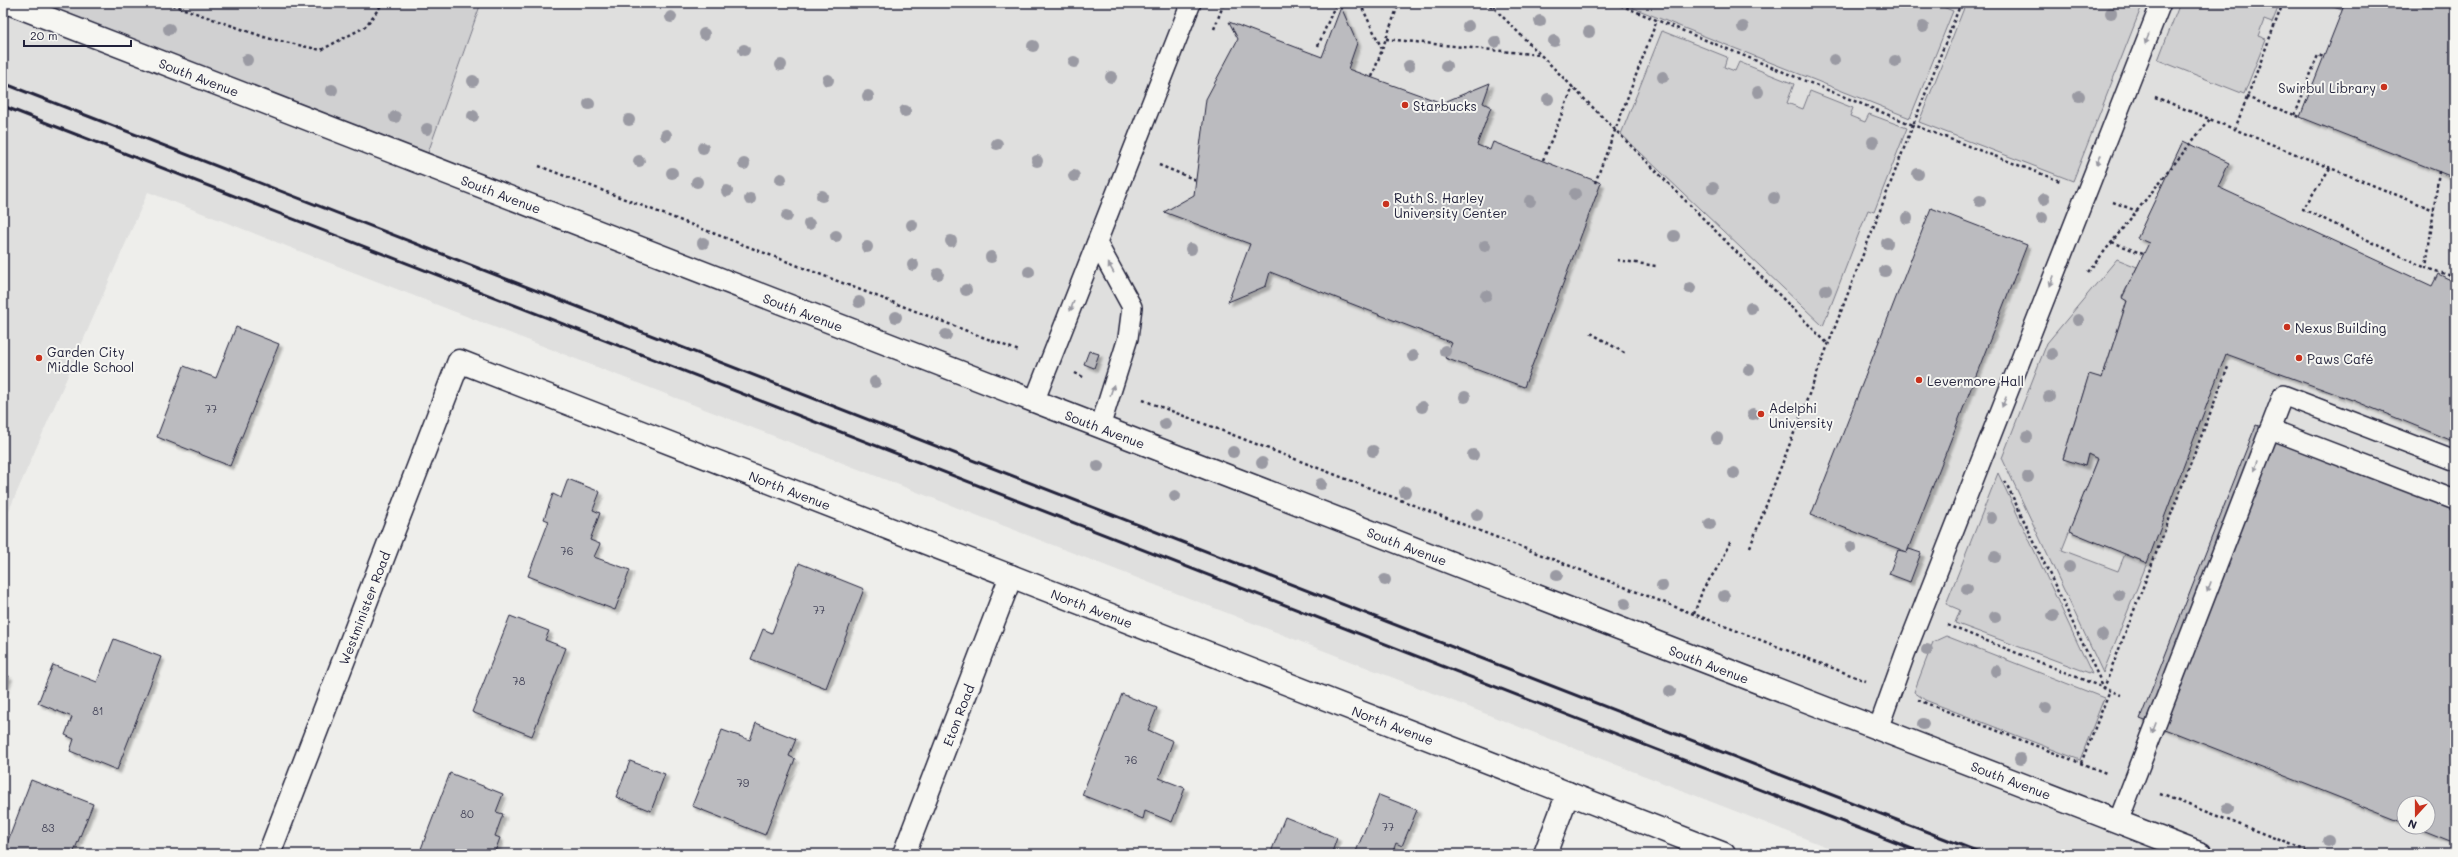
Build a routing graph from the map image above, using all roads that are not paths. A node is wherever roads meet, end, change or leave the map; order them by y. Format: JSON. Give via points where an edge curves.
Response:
{"nodes":[{"id":1,"x":9,"y":3,"type":"edge"},
{"id":2,"x":1191,"y":3,"type":"edge"},
{"id":3,"x":2161,"y":3,"type":"edge"},
{"id":4,"x":1097,"y":243,"type":"junction"},
{"id":5,"x":459,"y":361,"type":"joint"},
{"id":6,"x":1034,"y":402,"type":"junction"},
{"id":7,"x":1100,"y":427,"type":"junction"},
{"id":8,"x":2270,"y":429,"type":"junction"},
{"id":9,"x":2455,"y":460,"type":"edge"},
{"id":10,"x":2455,"y":500,"type":"edge"},
{"id":11,"x":1011,"y":576,"type":"junction"},
{"id":12,"x":1878,"y":729,"type":"junction"},
{"id":13,"x":1568,"y":793,"type":"junction"},
{"id":14,"x":2118,"y":822,"type":"junction"},
{"id":15,"x":269,"y":854,"type":"edge"},
{"id":16,"x":904,"y":854,"type":"edge"},
{"id":17,"x":1545,"y":854,"type":"edge"},
{"id":18,"x":1724,"y":854,"type":"edge"},
{"id":19,"x":2201,"y":854,"type":"edge"}],
"edges":[{"from":1,"to":6,"type":"street","name":"South Avenue"},
{"from":2,"to":4,"type":"lane"},
{"from":3,"to":12,"type":"lane","one_way":true},
{"from":4,"to":6,"type":"lane","one_way":true},
{"from":7,"to":4,"type":"lane","one_way":true,"via":[[1128,338],[1132,306]]},
{"from":5,"to":11,"type":"street","name":"North Avenue"},
{"from":5,"to":15,"type":"street","name":"Westminister Road"},
{"from":6,"to":7,"type":"street","name":"South Avenue"},
{"from":7,"to":12,"type":"street","name":"South Avenue"},
{"from":8,"to":9,"type":"lane","via":[[2283,395]]},
{"from":8,"to":10,"type":"lane"},
{"from":8,"to":14,"type":"lane","one_way":true},
{"from":11,"to":13,"type":"street","name":"North Avenue"},
{"from":11,"to":16,"type":"street","name":"Eton Road"},
{"from":12,"to":14,"type":"street","name":"South Avenue"},
{"from":13,"to":17,"type":"street"},
{"from":13,"to":18,"type":"street","name":"North Avenue"},
{"from":14,"to":19,"type":"street","name":"South Avenue"}]}
